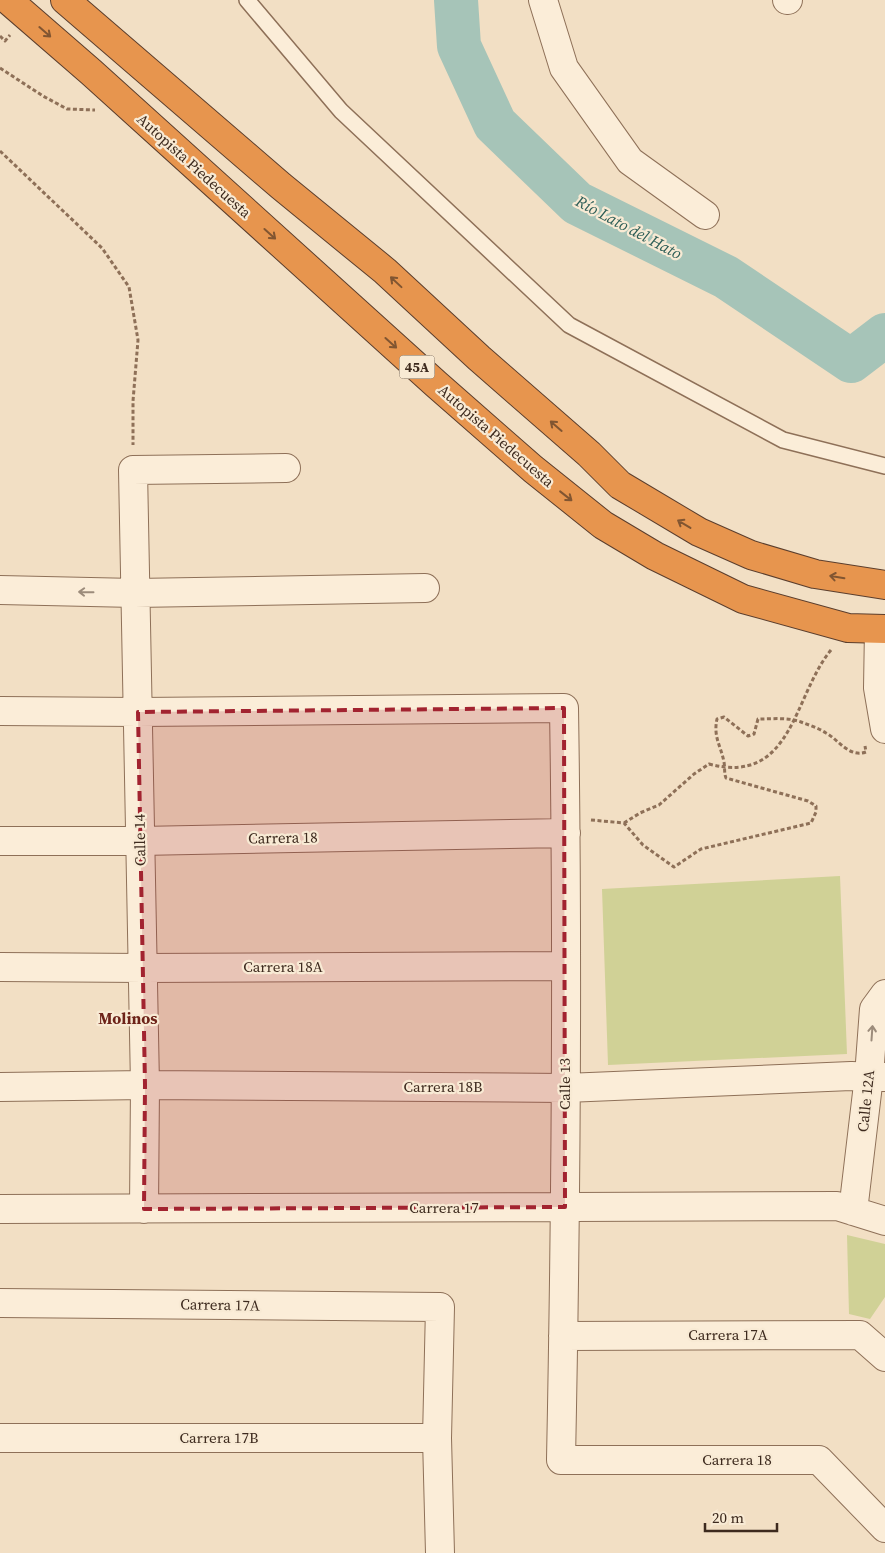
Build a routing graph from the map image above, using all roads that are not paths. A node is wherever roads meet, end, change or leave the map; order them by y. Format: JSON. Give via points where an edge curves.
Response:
{"nodes":[{"id":1,"x":8,"y":0,"type":"edge"},
{"id":2,"x":66,"y":0,"type":"edge"},
{"id":3,"x":247,"y":0,"type":"edge"},
{"id":4,"x":543,"y":0,"type":"edge"},
{"id":5,"x":704,"y":215,"type":"dead end"},
{"id":6,"x":885,"y":466,"type":"edge"},
{"id":7,"x":286,"y":468,"type":"dead end"},
{"id":8,"x":885,"y":585,"type":"edge"},
{"id":9,"x":425,"y":588,"type":"dead end"},
{"id":10,"x":0,"y":590,"type":"edge"},
{"id":11,"x":135,"y":593,"type":"junction"},
{"id":12,"x":882,"y":629,"type":"edge"},
{"id":13,"x":0,"y":711,"type":"edge"},
{"id":14,"x":138,"y":712,"type":"junction"},
{"id":15,"x":875,"y":736,"type":"edge"},
{"id":16,"x":566,"y":825,"type":"junction"},
{"id":17,"x":0,"y":841,"type":"edge"},
{"id":18,"x":140,"y":841,"type":"junction"},
{"id":19,"x":566,"y":966,"type":"junction"},
{"id":20,"x":0,"y":967,"type":"edge"},
{"id":21,"x":143,"y":968,"type":"junction"},
{"id":22,"x":885,"y":994,"type":"edge"},
{"id":23,"x":877,"y":1076,"type":"edge"},
{"id":24,"x":145,"y":1085,"type":"junction"},
{"id":25,"x":0,"y":1087,"type":"edge"},
{"id":26,"x":566,"y":1088,"type":"junction"},
{"id":27,"x":565,"y":1208,"type":"junction"},
{"id":28,"x":0,"y":1209,"type":"edge"},
{"id":29,"x":144,"y":1210,"type":"junction"},
{"id":30,"x":853,"y":1212,"type":"junction"},
{"id":31,"x":885,"y":1221,"type":"edge"},
{"id":32,"x":0,"y":1303,"type":"edge"},
{"id":33,"x":563,"y":1336,"type":"junction"},
{"id":34,"x":885,"y":1357,"type":"edge"},
{"id":35,"x":0,"y":1438,"type":"edge"},
{"id":36,"x":437,"y":1438,"type":"junction"},
{"id":37,"x":561,"y":1460,"type":"joint"},
{"id":38,"x":885,"y":1528,"type":"edge"},
{"id":39,"x":440,"y":1553,"type":"edge"}],
"edges":[{"from":1,"to":12,"type":"highway","name":"Autopista Piedecuesta","number":"45A","one_way":true,"via":[[436,384],[603,525],[655,556],[743,599],[848,628]]},
{"from":8,"to":2,"type":"highway","one_way":true,"via":[[816,574],[751,555],[698,532],[620,485],[385,271],[281,186]]},
{"from":3,"to":6,"type":"lane","via":[[341,111],[569,325],[783,440]]},
{"from":4,"to":5,"type":"street","via":[[564,68],[630,162]]},
{"from":7,"to":11,"type":"street","name":"Calle 14","via":[[133,470]]},
{"from":9,"to":11,"type":"street"},
{"from":11,"to":10,"type":"street","one_way":true},
{"from":11,"to":14,"type":"street","name":"Calle 14"},
{"from":12,"to":15,"type":"street"},
{"from":13,"to":14,"type":"street"},
{"from":14,"to":16,"type":"street","name":"Calle 13","via":[[564,708]]},
{"from":14,"to":18,"type":"street","name":"Calle 14"},
{"from":16,"to":18,"type":"street","name":"Carrera 18"},
{"from":16,"to":19,"type":"street","name":"Calle 13"},
{"from":17,"to":18,"type":"street","name":"Carrera 18"},
{"from":18,"to":21,"type":"street","name":"Calle 14"},
{"from":19,"to":21,"type":"street","name":"Carrera 18A"},
{"from":19,"to":26,"type":"street","name":"Calle 13"},
{"from":20,"to":21,"type":"street","name":"Carrera 18A"},
{"from":21,"to":24,"type":"street","name":"Calle 14"},
{"from":23,"to":22,"type":"street","name":"Calle 12A","one_way":true,"via":[[874,1009]]},
{"from":23,"to":26,"type":"street","name":"Carrera 18B"},
{"from":23,"to":30,"type":"street","name":"Calle 12A"},
{"from":24,"to":25,"type":"street","name":"Carrera 18B"},
{"from":24,"to":26,"type":"street","name":"Carrera 18B"},
{"from":24,"to":29,"type":"street","name":"Calle 14"},
{"from":26,"to":27,"type":"street","name":"Calle 13"},
{"from":27,"to":29,"type":"street","name":"Carrera 17"},
{"from":27,"to":30,"type":"street","name":"Carrera 17","via":[[837,1206]]},
{"from":27,"to":33,"type":"street","name":"Calle 13"},
{"from":28,"to":29,"type":"street","name":"Carrera 17"},
{"from":30,"to":31,"type":"street","name":"Carrera 17"},
{"from":32,"to":36,"type":"street","name":"Carrera 17A","via":[[440,1307]]},
{"from":33,"to":34,"type":"street","name":"Carrera 17A","via":[[860,1335]]},
{"from":33,"to":37,"type":"street","name":"Calle 13"},
{"from":35,"to":36,"type":"street","name":"Carrera 17B"},
{"from":36,"to":39,"type":"street"},
{"from":37,"to":38,"type":"street","name":"Carrera 18","via":[[819,1460]]}]}
